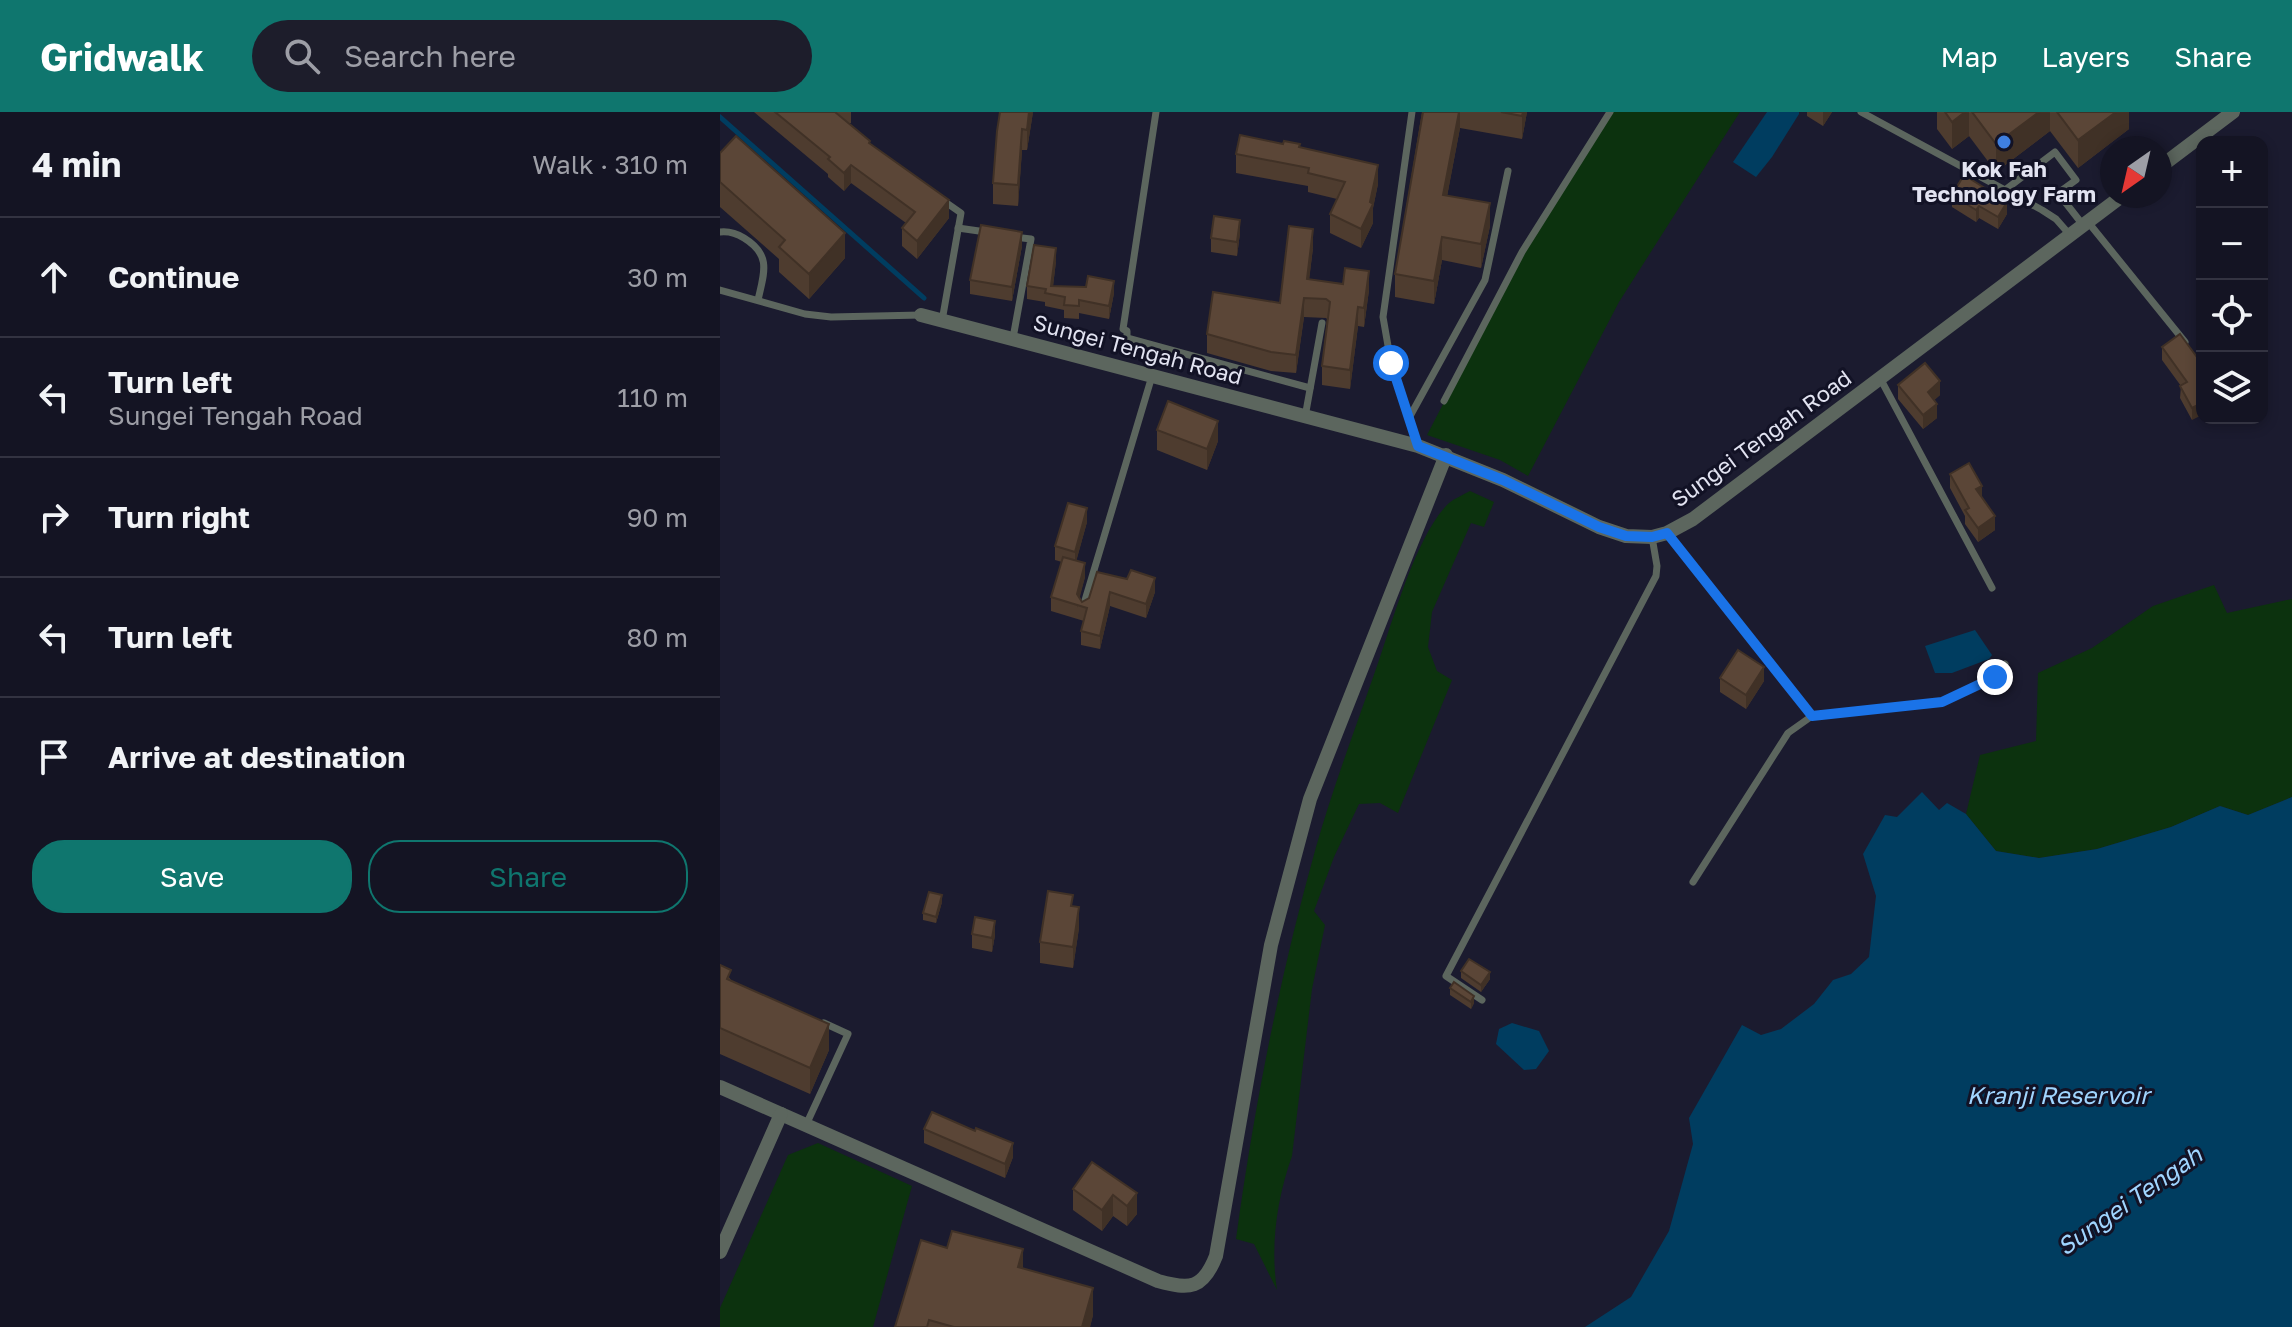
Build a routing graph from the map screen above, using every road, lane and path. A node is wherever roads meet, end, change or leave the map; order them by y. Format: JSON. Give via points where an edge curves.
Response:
{"nodes":[{"id":1,"x":1156,"y":112,"type":"edge"},
{"id":2,"x":1412,"y":112,"type":"edge"},
{"id":3,"x":1610,"y":112,"type":"edge"},
{"id":4,"x":1861,"y":112,"type":"edge"},
{"id":5,"x":2233,"y":112,"type":"edge"},
{"id":6,"x":2172,"y":158,"type":"edge"},
{"id":7,"x":1508,"y":171,"type":"dead end"},
{"id":8,"x":2005,"y":190,"type":"junction"},
{"id":9,"x":937,"y":196,"type":"edge"},
{"id":10,"x":2106,"y":208,"type":"edge"},
{"id":11,"x":2085,"y":224,"type":"junction"},
{"id":12,"x":958,"y":228,"type":"junction"},
{"id":13,"x":720,"y":232,"type":"edge"},
{"id":14,"x":2070,"y":235,"type":"junction"},
{"id":15,"x":720,"y":290,"type":"edge"},
{"id":16,"x":758,"y":300,"type":"junction"},
{"id":17,"x":921,"y":315,"type":"joint"},
{"id":18,"x":942,"y":321,"type":"junction"},
{"id":19,"x":1322,"y":323,"type":"dead end"},
{"id":20,"x":1013,"y":338,"type":"junction"},
{"id":21,"x":2189,"y":348,"type":"edge"},
{"id":22,"x":1152,"y":376,"type":"junction"},
{"id":23,"x":1880,"y":378,"type":"junction"},
{"id":24,"x":1310,"y":388,"type":"junction"},
{"id":25,"x":1444,"y":401,"type":"dead end"},
{"id":26,"x":1305,"y":417,"type":"junction"},
{"id":27,"x":1409,"y":418,"type":"junction"},
{"id":28,"x":1418,"y":446,"type":"junction"},
{"id":29,"x":1446,"y":455,"type":"junction"},
{"id":30,"x":1659,"y":535,"type":"junction"},
{"id":31,"x":1992,"y":588,"type":"dead end"},
{"id":32,"x":1083,"y":609,"type":"edge"},
{"id":33,"x":2005,"y":664,"type":"dead end"},
{"id":34,"x":1812,"y":716,"type":"junction"},
{"id":35,"x":1693,"y":882,"type":"dead end"},
{"id":36,"x":1482,"y":1000,"type":"dead end"},
{"id":37,"x":811,"y":1017,"type":"edge"},
{"id":38,"x":720,"y":1087,"type":"edge"},
{"id":39,"x":781,"y":1114,"type":"junction"},
{"id":40,"x":806,"y":1125,"type":"junction"},
{"id":41,"x":720,"y":1252,"type":"edge"}],
"edges":[{"from":1,"to":24,"type":"lane","via":[[1123,329],[1127,338]]},
{"from":2,"to":27,"type":"lane","via":[[1383,317]]},
{"from":3,"to":25,"type":"lane","via":[[1522,252]]},
{"from":4,"to":8,"type":"lane"},
{"from":5,"to":6,"type":"street"},
{"from":7,"to":27,"type":"lane","via":[[1485,280]]},
{"from":8,"to":11,"type":"lane","via":[[2055,152],[2076,180],[2058,193]]},
{"from":8,"to":14,"type":"lane","via":[[2056,219]]},
{"from":9,"to":12,"type":"lane","via":[[961,213]]},
{"from":10,"to":11,"type":"street","name":"Sungei Tengah Road"},
{"from":11,"to":14,"type":"street","name":"Sungei Tengah Road"},
{"from":11,"to":21,"type":"lane"},
{"from":12,"to":18,"type":"lane"},
{"from":12,"to":20,"type":"lane","via":[[1031,239]]},
{"from":13,"to":16,"type":"lane","via":[[742,237],[763,256]]},
{"from":14,"to":23,"type":"street","name":"Sungei Tengah Road"},
{"from":15,"to":16,"type":"lane"},
{"from":16,"to":17,"type":"lane","via":[[831,317]]},
{"from":17,"to":18,"type":"street","name":"Sungei Tengah Road"},
{"from":18,"to":20,"type":"street","name":"Sungei Tengah Road"},
{"from":19,"to":24,"type":"lane"},
{"from":20,"to":22,"type":"street","name":"Sungei Tengah Road"},
{"from":22,"to":26,"type":"street","name":"Sungei Tengah Road"},
{"from":22,"to":32,"type":"lane"},
{"from":23,"to":30,"type":"street","name":"Sungei Tengah Road","via":[[1693,519]]},
{"from":23,"to":31,"type":"lane"},
{"from":24,"to":26,"type":"lane"},
{"from":26,"to":28,"type":"street","name":"Sungei Tengah Road"},
{"from":27,"to":28,"type":"lane"},
{"from":28,"to":29,"type":"street","name":"Sungei Tengah Road"},
{"from":29,"to":30,"type":"street","name":"Sungei Tengah Road","via":[[1599,527],[1626,536]]},
{"from":29,"to":40,"type":"street","via":[[1310,799],[1271,945],[1216,1256],[1205,1278],[1181,1288],[1158,1281]]},
{"from":30,"to":34,"type":"lane"},
{"from":30,"to":36,"type":"lane","via":[[1656,576],[1446,976]]},
{"from":33,"to":34,"type":"lane","via":[[1995,677],[1942,702]]},
{"from":34,"to":35,"type":"lane","via":[[1782,741]]},
{"from":37,"to":40,"type":"lane","via":[[848,1034]]},
{"from":38,"to":39,"type":"street"},
{"from":39,"to":40,"type":"street"},
{"from":39,"to":41,"type":"street"}]}
